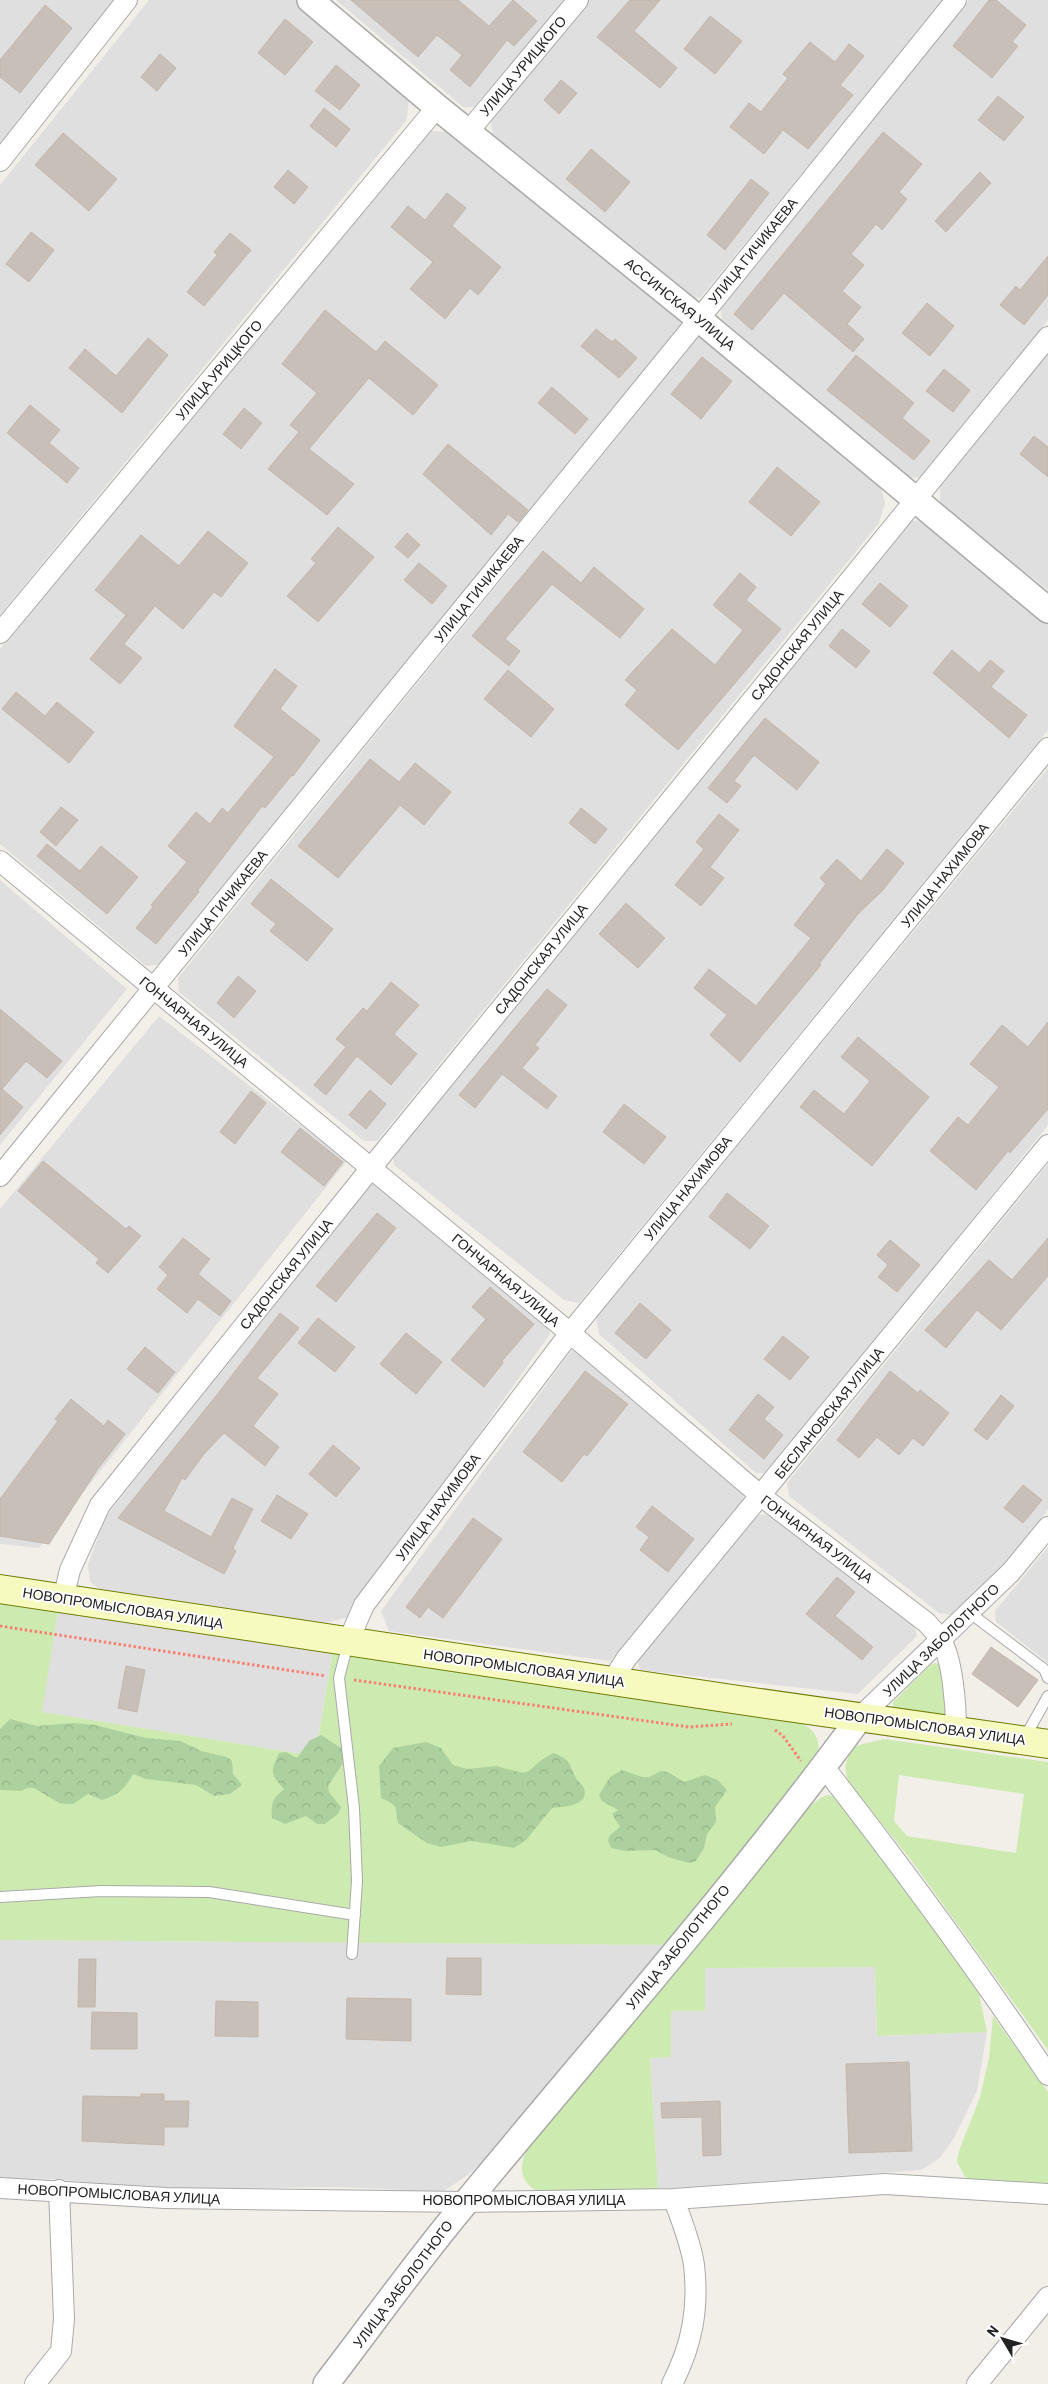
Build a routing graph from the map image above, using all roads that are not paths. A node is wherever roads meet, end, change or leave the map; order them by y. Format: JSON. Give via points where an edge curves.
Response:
{"nodes":[{"id":1,"x":127,"y":0,"type":"edge"},
{"id":2,"x":310,"y":0,"type":"edge"},
{"id":3,"x":578,"y":0,"type":"edge"},
{"id":4,"x":956,"y":0,"type":"edge"},
{"id":5,"x":437,"y":107,"type":"junction"},
{"id":6,"x":468,"y":132,"type":"junction"},
{"id":7,"x":0,"y":161,"type":"edge"},
{"id":8,"x":699,"y":319,"type":"junction"},
{"id":9,"x":1048,"y":337,"type":"edge"},
{"id":10,"x":915,"y":501,"type":"junction"},
{"id":11,"x":1048,"y":610,"type":"edge"},
{"id":12,"x":0,"y":633,"type":"edge"},
{"id":13,"x":1048,"y":748,"type":"edge"},
{"id":14,"x":0,"y":861,"type":"edge"},
{"id":15,"x":153,"y":989,"type":"junction"},
{"id":16,"x":1048,"y":1145,"type":"edge"},
{"id":17,"x":371,"y":1168,"type":"junction"},
{"id":18,"x":0,"y":1176,"type":"edge"},
{"id":19,"x":570,"y":1333,"type":"junction"},
{"id":20,"x":761,"y":1496,"type":"junction"},
{"id":21,"x":1048,"y":1527,"type":"edge"},
{"id":22,"x":0,"y":1588,"type":"edge"},
{"id":23,"x":63,"y":1599,"type":"junction"},
{"id":24,"x":970,"y":1613,"type":"junction"},
{"id":25,"x":941,"y":1639,"type":"junction"},
{"id":26,"x":348,"y":1642,"type":"junction"},
{"id":27,"x":1048,"y":1678,"type":"edge"},
{"id":28,"x":612,"y":1681,"type":"junction"},
{"id":29,"x":1048,"y":1696,"type":"edge"},
{"id":30,"x":861,"y":1716,"type":"junction"},
{"id":31,"x":956,"y":1730,"type":"junction"},
{"id":32,"x":1036,"y":1742,"type":"edge"},
{"id":33,"x":813,"y":1765,"type":"junction"},
{"id":34,"x":0,"y":1897,"type":"edge"},
{"id":35,"x":355,"y":1915,"type":"junction"},
{"id":36,"x":352,"y":1954,"type":"dead end"},
{"id":37,"x":1048,"y":2075,"type":"edge"},
{"id":38,"x":0,"y":2188,"type":"edge"},
{"id":39,"x":59,"y":2190,"type":"junction"},
{"id":40,"x":1048,"y":2194,"type":"edge"},
{"id":41,"x":674,"y":2199,"type":"junction"},
{"id":42,"x":466,"y":2202,"type":"junction"},
{"id":43,"x":1048,"y":2297,"type":"edge"},
{"id":44,"x":35,"y":2384,"type":"edge"},
{"id":45,"x":326,"y":2384,"type":"edge"},
{"id":46,"x":672,"y":2384,"type":"edge"},
{"id":47,"x":977,"y":2384,"type":"edge"}],
"edges":[{"from":1,"to":7,"type":"street"},
{"from":2,"to":5,"type":"street","name":"АССИНСКАЯ УЛИЦА"},
{"from":3,"to":6,"type":"street","name":"УЛИЦА УРИЦКОГО"},
{"from":4,"to":8,"type":"street","name":"УЛИЦА ГИЧИКАЕВА"},
{"from":5,"to":6,"type":"street","name":"АССИНСКАЯ УЛИЦА"},
{"from":5,"to":12,"type":"street","name":"УЛИЦА УРИЦКОГО"},
{"from":6,"to":8,"type":"street","name":"АССИНСКАЯ УЛИЦА"},
{"from":8,"to":10,"type":"street","name":"АССИНСКАЯ УЛИЦА"},
{"from":8,"to":15,"type":"street","name":"УЛИЦА ГИЧИКАЕВА"},
{"from":9,"to":10,"type":"street","name":"САДОНСКАЯ УЛИЦА"},
{"from":10,"to":11,"type":"street","name":"АССИНСКАЯ УЛИЦА"},
{"from":10,"to":17,"type":"street","name":"САДОНСКАЯ УЛИЦА"},
{"from":13,"to":19,"type":"street","name":"УЛИЦА НАХИМОВА"},
{"from":14,"to":15,"type":"street","name":"ГОНЧАРНАЯ УЛИЦА"},
{"from":15,"to":17,"type":"street","name":"ГОНЧАРНАЯ УЛИЦА"},
{"from":15,"to":18,"type":"street","name":"УЛИЦА ГИЧИКАЕВА"},
{"from":16,"to":20,"type":"street","name":"БЕСЛАНОВСКАЯ УЛИЦА"},
{"from":17,"to":19,"type":"street","name":"ГОНЧАРНАЯ УЛИЦА"},
{"from":17,"to":23,"type":"street","name":"САДОНСКАЯ УЛИЦА","via":[[100,1505],[70,1570]]},
{"from":19,"to":20,"type":"street","name":"ГОНЧАРНАЯ УЛИЦА"},
{"from":19,"to":26,"type":"street","name":"УЛИЦА НАХИМОВА","via":[[364,1606]]},
{"from":20,"to":25,"type":"street","name":"ГОНЧАРНАЯ УЛИЦА","via":[[927,1623]]},
{"from":20,"to":28,"type":"street","name":"БЕСЛАНОВСКАЯ УЛИЦА","via":[[626,1659]]},
{"from":21,"to":24,"type":"street","name":"УЛИЦА ЗАБОЛОТНОГО","via":[[1011,1572]]},
{"from":22,"to":23,"type":"main road","name":"НОВОПРОМЫСЛОВАЯ УЛИЦА"},
{"from":23,"to":26,"type":"main road","name":"НОВОПРОМЫСЛОВАЯ УЛИЦА"},
{"from":24,"to":25,"type":"street","name":"УЛИЦА ЗАБОЛОТНОГО"},
{"from":24,"to":27,"type":"lane","via":[[1044,1669]]},
{"from":25,"to":30,"type":"street","name":"УЛИЦА ЗАБОЛОТНОГО"},
{"from":25,"to":31,"type":"street","name":"ГОНЧАРНАЯ УЛИЦА","via":[[952,1678]]},
{"from":26,"to":28,"type":"main road","name":"НОВОПРОМЫСЛОВАЯ УЛИЦА"},
{"from":26,"to":35,"type":"lane","via":[[339,1678],[354,1808]]},
{"from":28,"to":30,"type":"main road","name":"НОВОПРОМЫСЛОВАЯ УЛИЦА"},
{"from":29,"to":32,"type":"lane"},
{"from":30,"to":31,"type":"main road","name":"НОВОПРОМЫСЛОВАЯ УЛИЦА"},
{"from":30,"to":33,"type":"street","name":"УЛИЦА ЗАБОЛОТНОГО"},
{"from":31,"to":32,"type":"main road","name":"НОВОПРОМЫСЛОВАЯ УЛИЦА"},
{"from":33,"to":37,"type":"street","via":[[895,1859],[978,1971]]},
{"from":33,"to":42,"type":"street","name":"УЛИЦА ЗАБОЛОТНОГО","via":[[669,1961]]},
{"from":34,"to":35,"type":"lane","via":[[101,1891],[209,1892]]},
{"from":35,"to":36,"type":"lane"},
{"from":38,"to":39,"type":"street","name":"НОВОПРОМЫСЛОВАЯ УЛИЦА"},
{"from":39,"to":42,"type":"street","name":"НОВОПРОМЫСЛОВАЯ УЛИЦА","via":[[165,2198]]},
{"from":39,"to":44,"type":"street","via":[[64,2319],[61,2351]]},
{"from":40,"to":41,"type":"street","name":"НОВОПРОМЫСЛОВАЯ УЛИЦА","via":[[885,2184]]},
{"from":41,"to":42,"type":"street","name":"НОВОПРОМЫСЛОВАЯ УЛИЦА"},
{"from":41,"to":46,"type":"street","via":[[694,2264],[696,2314],[685,2358]]},
{"from":42,"to":45,"type":"street","name":"УЛИЦА ЗАБОЛОТНОГО"},
{"from":43,"to":47,"type":"street"}]}
